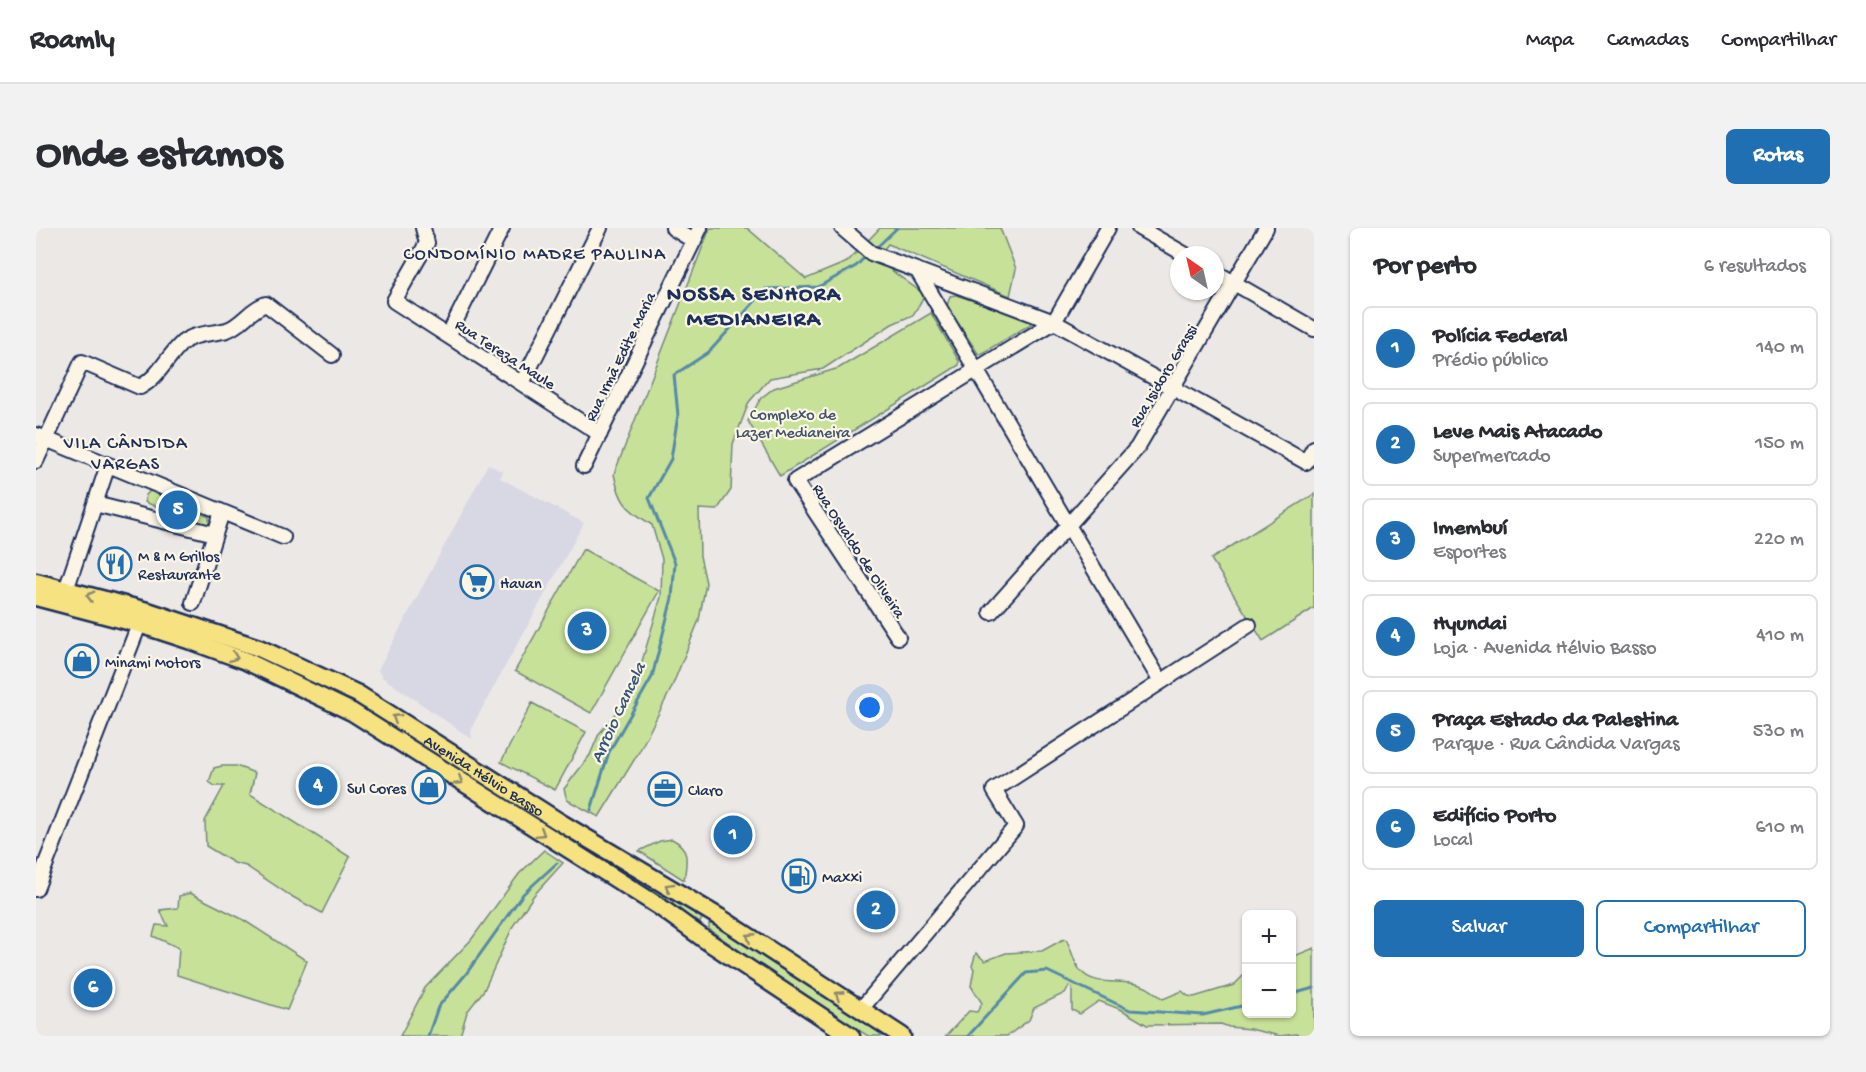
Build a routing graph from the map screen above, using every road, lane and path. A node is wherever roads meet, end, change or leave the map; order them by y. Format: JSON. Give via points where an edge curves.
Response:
{"nodes":[{"id":1,"x":423,"y":228,"type":"edge"},
{"id":2,"x":502,"y":228,"type":"edge"},
{"id":3,"x":600,"y":228,"type":"edge"},
{"id":4,"x":673,"y":228,"type":"edge"},
{"id":5,"x":700,"y":228,"type":"edge"},
{"id":6,"x":842,"y":228,"type":"edge"},
{"id":7,"x":1108,"y":228,"type":"edge"},
{"id":8,"x":1139,"y":228,"type":"edge"},
{"id":9,"x":1266,"y":228,"type":"edge"},
{"id":10,"x":694,"y":241,"type":"junction"},
{"id":11,"x":1170,"y":246,"type":"edge"},
{"id":12,"x":916,"y":270,"type":"junction"},
{"id":13,"x":1224,"y":277,"type":"edge"},
{"id":14,"x":1234,"y":283,"type":"junction"},
{"id":15,"x":1054,"y":322,"type":"junction"},
{"id":16,"x":1314,"y":329,"type":"edge"},
{"id":17,"x":448,"y":336,"type":"junction"},
{"id":18,"x":332,"y":355,"type":"dead end"},
{"id":19,"x":976,"y":370,"type":"junction"},
{"id":20,"x":522,"y":383,"type":"junction"},
{"id":21,"x":1174,"y":388,"type":"junction"},
{"id":22,"x":600,"y":434,"type":"junction"},
{"id":23,"x":41,"y":437,"type":"edge"},
{"id":24,"x":1314,"y":448,"type":"edge"},
{"id":25,"x":36,"y":460,"type":"edge"},
{"id":26,"x":108,"y":465,"type":"junction"},
{"id":27,"x":584,"y":465,"type":"dead end"},
{"id":28,"x":95,"y":504,"type":"junction"},
{"id":29,"x":222,"y":512,"type":"junction"},
{"id":30,"x":1068,"y":525,"type":"junction"},
{"id":31,"x":215,"y":534,"type":"junction"},
{"id":32,"x":283,"y":537,"type":"dead end"},
{"id":33,"x":36,"y":582,"type":"edge"},
{"id":34,"x":66,"y":590,"type":"junction"},
{"id":35,"x":36,"y":597,"type":"edge"},
{"id":36,"x":193,"y":603,"type":"dead end"},
{"id":37,"x":991,"y":612,"type":"dead end"},
{"id":38,"x":142,"y":617,"type":"junction"},
{"id":39,"x":1249,"y":625,"type":"dead end"},
{"id":40,"x":898,"y":638,"type":"dead end"},
{"id":41,"x":1161,"y":682,"type":"junction"},
{"id":42,"x":36,"y":889,"type":"edge"},
{"id":43,"x":719,"y":917,"type":"junction"},
{"id":44,"x":704,"y":939,"type":"junction"},
{"id":45,"x":861,"y":1009,"type":"junction"},
{"id":46,"x":851,"y":1036,"type":"edge"},
{"id":47,"x":902,"y":1036,"type":"edge"}],
"edges":[{"from":1,"to":17,"type":"street","name":"Rua Tereza Maule","via":[[427,243],[394,301]]},
{"from":2,"to":17,"type":"street"},
{"from":3,"to":20,"type":"street"},
{"from":4,"to":10,"type":"street"},
{"from":5,"to":10,"type":"street","name":"Rua Irmã Edite Maria"},
{"from":6,"to":12,"type":"street","via":[[871,253]]},
{"from":7,"to":15,"type":"street"},
{"from":8,"to":11,"type":"street"},
{"from":9,"to":14,"type":"street","name":"Rua Isidoro Grassi"},
{"from":10,"to":22,"type":"street","name":"Rua Irmã Edite Maria"},
{"from":12,"to":15,"type":"street"},
{"from":12,"to":19,"type":"street"},
{"from":13,"to":14,"type":"street"},
{"from":14,"to":16,"type":"street"},
{"from":14,"to":21,"type":"street","name":"Rua Isidoro Grassi"},
{"from":15,"to":19,"type":"street"},
{"from":15,"to":21,"type":"street"},
{"from":17,"to":20,"type":"street","name":"Rua Tereza Maule"},
{"from":18,"to":23,"type":"street","via":[[266,304],[229,329],[182,343],[151,381],[140,387],[82,362]]},
{"from":19,"to":30,"type":"street"},
{"from":19,"to":40,"type":"street","name":"Rua Osvaldo de Oliveira","via":[[795,481]]},
{"from":20,"to":22,"type":"street","name":"Rua Tereza Maule"},
{"from":21,"to":24,"type":"street","via":[[1306,462]]},
{"from":21,"to":30,"type":"street","name":"Rua Isidoro Grassi","via":[[1137,448]]},
{"from":22,"to":27,"type":"street","name":"Rua Irmã Edite Maria"},
{"from":23,"to":25,"type":"street"},
{"from":23,"to":26,"type":"street"},
{"from":26,"to":28,"type":"street"},
{"from":26,"to":29,"type":"street"},
{"from":28,"to":31,"type":"street"},
{"from":28,"to":34,"type":"street"},
{"from":29,"to":31,"type":"street"},
{"from":29,"to":32,"type":"street"},
{"from":30,"to":37,"type":"street","name":"Rua Isidoro Grassi"},
{"from":30,"to":41,"type":"street"},
{"from":31,"to":36,"type":"street"},
{"from":33,"to":34,"type":"main road","name":"Avenida Hélvio Basso"},
{"from":38,"to":34,"type":"main road","name":"Avenida Hélvio Basso","one_way":true},
{"from":35,"to":38,"type":"main road","name":"Avenida Hélvio Basso"},
{"from":38,"to":42,"type":"street"},
{"from":43,"to":38,"type":"main road","name":"Avenida Hélvio Basso","one_way":true,"via":[[358,694],[259,648]]},
{"from":38,"to":44,"type":"main road","name":"Avenida Hélvio Basso","one_way":true,"via":[[352,712],[660,907]]},
{"from":39,"to":41,"type":"street"},
{"from":41,"to":45,"type":"street","via":[[994,790],[1016,826]]},
{"from":43,"to":44,"type":"main road","via":[[705,923]]},
{"from":45,"to":43,"type":"main road","name":"Avenida Hélvio Basso","one_way":true},
{"from":44,"to":46,"type":"main road","name":"Avenida Hélvio Basso"},
{"from":45,"to":47,"type":"main road","name":"Avenida Hélvio Basso"}]}
